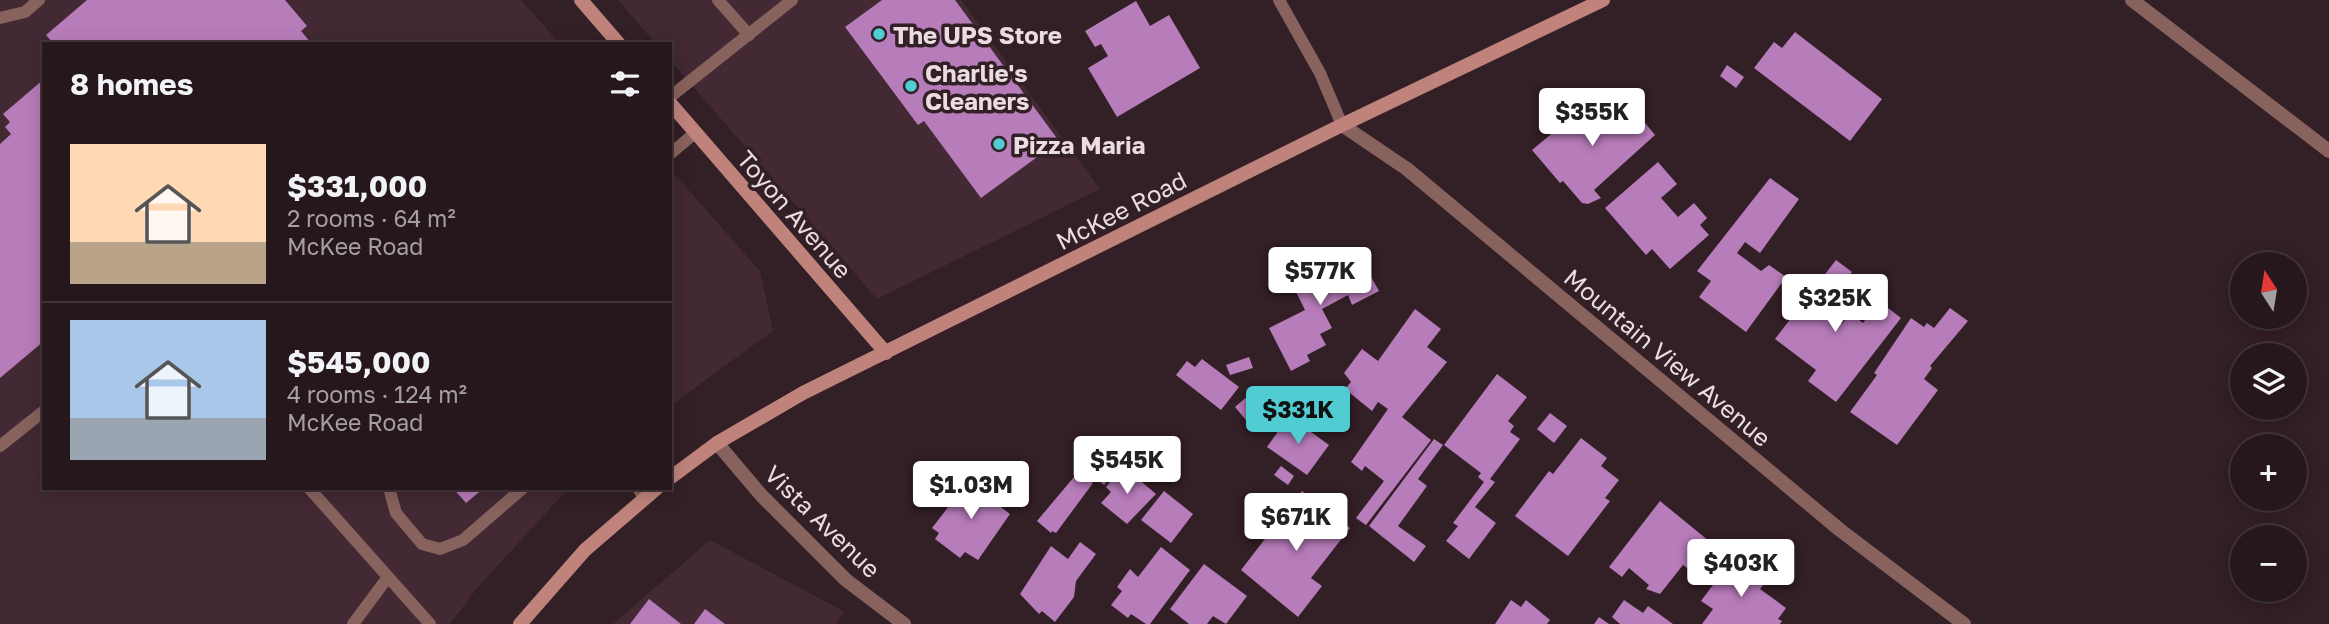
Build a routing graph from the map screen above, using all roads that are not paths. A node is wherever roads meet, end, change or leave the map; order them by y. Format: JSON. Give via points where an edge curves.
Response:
{"nodes":[{"id":1,"x":39,"y":0,"type":"edge"},
{"id":2,"x":582,"y":0,"type":"edge"},
{"id":3,"x":718,"y":0,"type":"edge"},
{"id":4,"x":792,"y":0,"type":"edge"},
{"id":5,"x":1279,"y":0,"type":"edge"},
{"id":6,"x":1602,"y":0,"type":"edge"},
{"id":7,"x":2132,"y":0,"type":"edge"},
{"id":8,"x":0,"y":18,"type":"edge"},
{"id":9,"x":749,"y":35,"type":"junction"},
{"id":10,"x":617,"y":42,"type":"edge"},
{"id":11,"x":672,"y":95,"type":"edge"},
{"id":12,"x":672,"y":105,"type":"edge"},
{"id":13,"x":1342,"y":125,"type":"junction"},
{"id":14,"x":695,"y":133,"type":"junction"},
{"id":15,"x":2329,"y":151,"type":"edge"},
{"id":16,"x":672,"y":152,"type":"edge"},
{"id":17,"x":886,"y":354,"type":"junction"},
{"id":18,"x":42,"y":413,"type":"edge"},
{"id":19,"x":717,"y":443,"type":"junction"},
{"id":20,"x":0,"y":446,"type":"edge"},
{"id":21,"x":672,"y":477,"type":"edge"},
{"id":22,"x":311,"y":490,"type":"edge"},
{"id":23,"x":390,"y":490,"type":"edge"},
{"id":24,"x":521,"y":490,"type":"edge"},
{"id":25,"x":641,"y":493,"type":"edge"},
{"id":26,"x":388,"y":577,"type":"junction"},
{"id":27,"x":353,"y":624,"type":"edge"},
{"id":28,"x":430,"y":624,"type":"edge"},
{"id":29,"x":520,"y":624,"type":"edge"},
{"id":30,"x":904,"y":624,"type":"edge"},
{"id":31,"x":1965,"y":624,"type":"edge"}],
"edges":[{"from":1,"to":8,"type":"lane","via":[[25,12]]},
{"from":2,"to":10,"type":"street"},
{"from":3,"to":9,"type":"lane"},
{"from":4,"to":9,"type":"lane"},
{"from":5,"to":13,"type":"lane","via":[[1320,73]]},
{"from":6,"to":13,"type":"street","name":"McKee Road"},
{"from":7,"to":15,"type":"street"},
{"from":9,"to":11,"type":"lane"},
{"from":12,"to":14,"type":"street","name":"Toyon Avenue"},
{"from":13,"to":17,"type":"street","name":"McKee Road"},
{"from":13,"to":31,"type":"street","name":"Mountain View Avenue","via":[[1407,169],[1840,530]]},
{"from":14,"to":16,"type":"lane"},
{"from":14,"to":17,"type":"street","name":"Toyon Avenue"},
{"from":17,"to":19,"type":"street","name":"McKee Road","via":[[803,393]]},
{"from":18,"to":20,"type":"lane"},
{"from":19,"to":21,"type":"street","name":"McKee Road"},
{"from":19,"to":30,"type":"street","name":"Vista Avenue","via":[[761,495],[846,580]]},
{"from":22,"to":26,"type":"lane"},
{"from":23,"to":24,"type":"lane","via":[[396,513],[422,544],[440,548],[463,540]]},
{"from":25,"to":29,"type":"street"},
{"from":26,"to":27,"type":"lane"},
{"from":26,"to":28,"type":"lane"}]}
